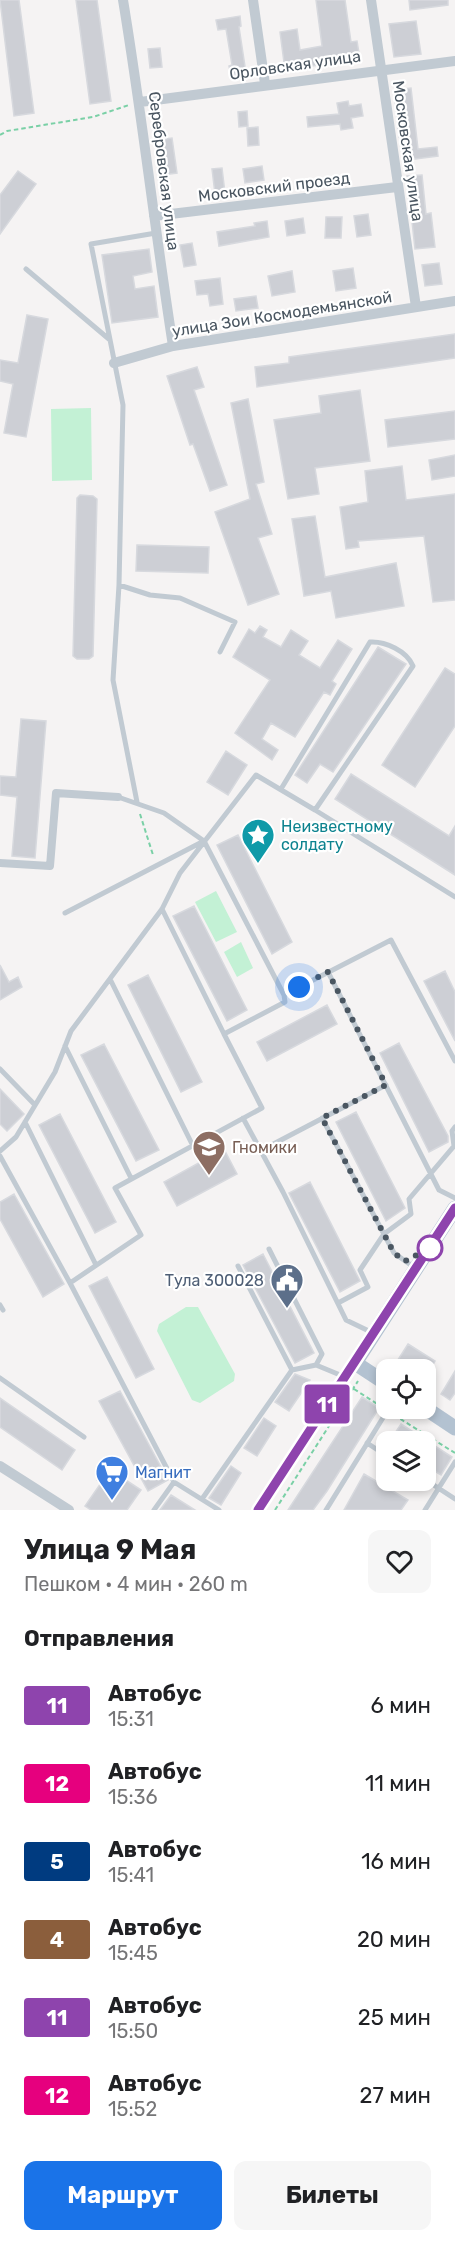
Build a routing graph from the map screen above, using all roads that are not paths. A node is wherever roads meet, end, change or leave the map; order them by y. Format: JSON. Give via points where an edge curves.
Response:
{"nodes":[{"id":1,"x":123,"y":0,"type":"edge"},
{"id":2,"x":253,"y":0,"type":"edge"},
{"id":3,"x":371,"y":0,"type":"edge"},
{"id":4,"x":455,"y":60,"type":"edge"},
{"id":5,"x":381,"y":69,"type":"junction"},
{"id":6,"x":265,"y":84,"type":"junction"},
{"id":7,"x":140,"y":102,"type":"junction"},
{"id":8,"x":397,"y":188,"type":"junction"},
{"id":9,"x":153,"y":216,"type":"junction"},
{"id":10,"x":156,"y":233,"type":"junction"},
{"id":11,"x":26,"y":269,"type":"dead end"},
{"id":12,"x":455,"y":301,"type":"edge"},
{"id":13,"x":416,"y":307,"type":"junction"},
{"id":14,"x":110,"y":340,"type":"junction"},
{"id":15,"x":173,"y":346,"type":"junction"},
{"id":16,"x":114,"y":363,"type":"junction"},
{"id":17,"x":119,"y":585,"type":"junction"},
{"id":18,"x":220,"y":652,"type":"dead end"},
{"id":19,"x":281,"y":789,"type":"junction"},
{"id":20,"x":118,"y":797,"type":"joint"},
{"id":21,"x":137,"y":802,"type":"junction"},
{"id":22,"x":315,"y":810,"type":"junction"},
{"id":23,"x":204,"y":841,"type":"junction"},
{"id":24,"x":0,"y":863,"type":"edge"},
{"id":25,"x":455,"y":897,"type":"edge"},
{"id":26,"x":162,"y":909,"type":"junction"},
{"id":27,"x":65,"y":913,"type":"dead end"},
{"id":28,"x":328,"y":972,"type":"junction"},
{"id":29,"x":110,"y":979,"type":"junction"},
{"id":30,"x":284,"y":995,"type":"junction"},
{"id":31,"x":224,"y":1034,"type":"junction"},
{"id":32,"x":65,"y":1046,"type":"junction"},
{"id":33,"x":455,"y":1061,"type":"edge"},
{"id":34,"x":0,"y":1069,"type":"edge"},
{"id":35,"x":386,"y":1085,"type":"junction"},
{"id":36,"x":35,"y":1105,"type":"junction"},
{"id":37,"x":243,"y":1118,"type":"junction"},
{"id":38,"x":322,"y":1118,"type":"junction"},
{"id":39,"x":25,"y":1122,"type":"junction"},
{"id":40,"x":455,"y":1127,"type":"edge"},
{"id":41,"x":192,"y":1144,"type":"junction"},
{"id":42,"x":0,"y":1151,"type":"edge"},
{"id":43,"x":261,"y":1151,"type":"junction"},
{"id":44,"x":0,"y":1156,"type":"edge"},
{"id":45,"x":430,"y":1173,"type":"junction"},
{"id":46,"x":131,"y":1178,"type":"junction"},
{"id":47,"x":455,"y":1198,"type":"edge"},
{"id":48,"x":455,"y":1208,"type":"edge"},
{"id":49,"x":384,"y":1234,"type":"junction"},
{"id":50,"x":269,"y":1249,"type":"dead end"},
{"id":51,"x":96,"y":1265,"type":"junction"},
{"id":52,"x":238,"y":1266,"type":"dead end"},
{"id":53,"x":416,"y":1269,"type":"junction"},
{"id":54,"x":70,"y":1283,"type":"junction"},
{"id":55,"x":338,"y":1303,"type":"junction"},
{"id":56,"x":374,"y":1334,"type":"junction"},
{"id":57,"x":316,"y":1365,"type":"junction"},
{"id":58,"x":360,"y":1366,"type":"junction"},
{"id":59,"x":292,"y":1370,"type":"junction"},
{"id":60,"x":345,"y":1377,"type":"junction"},
{"id":61,"x":376,"y":1377,"type":"edge"},
{"id":62,"x":0,"y":1378,"type":"edge"},
{"id":63,"x":436,"y":1415,"type":"edge"},
{"id":64,"x":382,"y":1419,"type":"edge"},
{"id":65,"x":455,"y":1428,"type":"edge"},
{"id":66,"x":84,"y":1437,"type":"dead end"},
{"id":67,"x":367,"y":1443,"type":"junction"},
{"id":68,"x":376,"y":1449,"type":"edge"},
{"id":69,"x":455,"y":1462,"type":"edge"},
{"id":70,"x":0,"y":1466,"type":"edge"},
{"id":71,"x":174,"y":1482,"type":"junction"},
{"id":72,"x":438,"y":1488,"type":"junction"},
{"id":73,"x":202,"y":1499,"type":"junction"},
{"id":74,"x":455,"y":1499,"type":"edge"},
{"id":75,"x":54,"y":1506,"type":"edge"},
{"id":76,"x":69,"y":1510,"type":"edge"},
{"id":77,"x":154,"y":1510,"type":"edge"},
{"id":78,"x":219,"y":1510,"type":"edge"},
{"id":79,"x":258,"y":1510,"type":"edge"},
{"id":80,"x":326,"y":1510,"type":"edge"},
{"id":81,"x":425,"y":1510,"type":"edge"}],
"edges":[{"from":1,"to":7,"type":"street","name":"Серебровская улица"},
{"from":2,"to":6,"type":"street"},
{"from":3,"to":5,"type":"street","name":"Московская улица"},
{"from":4,"to":5,"type":"street","name":"Орловская улица"},
{"from":5,"to":6,"type":"street","name":"Орловская улица"},
{"from":5,"to":8,"type":"street","name":"Московская улица"},
{"from":6,"to":7,"type":"street","name":"Орловская улица"},
{"from":7,"to":9,"type":"street","name":"Серебровская улица"},
{"from":8,"to":9,"type":"street","name":"Московский проезд"},
{"from":8,"to":13,"type":"street","name":"Московская улица"},
{"from":9,"to":10,"type":"street","name":"Серебровская улица"},
{"from":10,"to":14,"type":"lane","via":[[91,244]]},
{"from":10,"to":15,"type":"street","name":"Серебровская улица"},
{"from":11,"to":14,"type":"lane"},
{"from":12,"to":13,"type":"street","name":"улица Зои Космодемьянской"},
{"from":13,"to":15,"type":"street","name":"улица Зои Космодемьянской"},
{"from":14,"to":16,"type":"lane"},
{"from":15,"to":16,"type":"street","name":"улица Зои Космодемьянской"},
{"from":16,"to":17,"type":"lane","via":[[123,405]]},
{"from":17,"to":18,"type":"lane","via":[[150,595],[180,598],[235,622]]},
{"from":17,"to":21,"type":"lane","via":[[113,680]]},
{"from":19,"to":22,"type":"lane"},
{"from":19,"to":22,"type":"lane","via":[[370,642],[381,642],[410,658],[413,666]]},
{"from":19,"to":23,"type":"lane","via":[[256,775]]},
{"from":20,"to":21,"type":"lane"},
{"from":20,"to":24,"type":"street","via":[[56,793],[50,867]]},
{"from":21,"to":23,"type":"lane","via":[[164,813]]},
{"from":22,"to":25,"type":"lane"},
{"from":23,"to":26,"type":"lane","via":[[180,873]]},
{"from":23,"to":27,"type":"lane"},
{"from":23,"to":30,"type":"lane"},
{"from":26,"to":29,"type":"lane"},
{"from":26,"to":31,"type":"lane"},
{"from":28,"to":30,"type":"lane"},
{"from":28,"to":33,"type":"lane","via":[[391,940]]},
{"from":28,"to":35,"type":"lane"},
{"from":29,"to":32,"type":"lane","via":[[71,1031]]},
{"from":29,"to":41,"type":"lane"},
{"from":30,"to":31,"type":"lane","via":[[285,1002]]},
{"from":31,"to":37,"type":"lane","via":[[262,1108]]},
{"from":32,"to":36,"type":"lane"},
{"from":32,"to":46,"type":"lane"},
{"from":34,"to":36,"type":"lane"},
{"from":35,"to":38,"type":"lane"},
{"from":35,"to":45,"type":"lane"},
{"from":36,"to":39,"type":"lane"},
{"from":37,"to":41,"type":"lane"},
{"from":37,"to":43,"type":"lane"},
{"from":38,"to":43,"type":"lane"},
{"from":38,"to":49,"type":"lane"},
{"from":39,"to":42,"type":"lane"},
{"from":39,"to":51,"type":"lane"},
{"from":40,"to":45,"type":"lane","via":[[454,1146]]},
{"from":41,"to":46,"type":"lane"},
{"from":43,"to":55,"type":"lane"},
{"from":44,"to":54,"type":"lane"},
{"from":45,"to":47,"type":"lane","via":[[439,1190]]},
{"from":45,"to":49,"type":"lane","via":[[409,1199],[411,1214]]},
{"from":46,"to":51,"type":"lane","via":[[115,1188],[141,1235]]},
{"from":48,"to":53,"type":"main road"},
{"from":49,"to":53,"type":"lane","via":[[394,1253]]},
{"from":49,"to":55,"type":"lane","via":[[360,1270],[368,1287]]},
{"from":50,"to":57,"type":"lane","via":[[322,1353]]},
{"from":51,"to":54,"type":"lane"},
{"from":52,"to":59,"type":"lane"},
{"from":53,"to":56,"type":"main road"},
{"from":54,"to":71,"type":"lane"},
{"from":55,"to":56,"type":"lane","via":[[346,1320]]},
{"from":56,"to":58,"type":"main road"},
{"from":57,"to":59,"type":"lane"},
{"from":57,"to":60,"type":"lane"},
{"from":58,"to":60,"type":"street"},
{"from":58,"to":61,"type":"main road"},
{"from":59,"to":73,"type":"lane"},
{"from":60,"to":79,"type":"street"},
{"from":62,"to":66,"type":"lane"},
{"from":63,"to":65,"type":"main road"},
{"from":64,"to":67,"type":"lane"},
{"from":67,"to":68,"type":"lane"},
{"from":67,"to":80,"type":"lane"},
{"from":69,"to":72,"type":"lane"},
{"from":70,"to":75,"type":"street"},
{"from":71,"to":73,"type":"lane"},
{"from":71,"to":77,"type":"lane"},
{"from":72,"to":74,"type":"lane"},
{"from":72,"to":81,"type":"lane"},
{"from":73,"to":78,"type":"lane"},
{"from":75,"to":76,"type":"street"}]}
